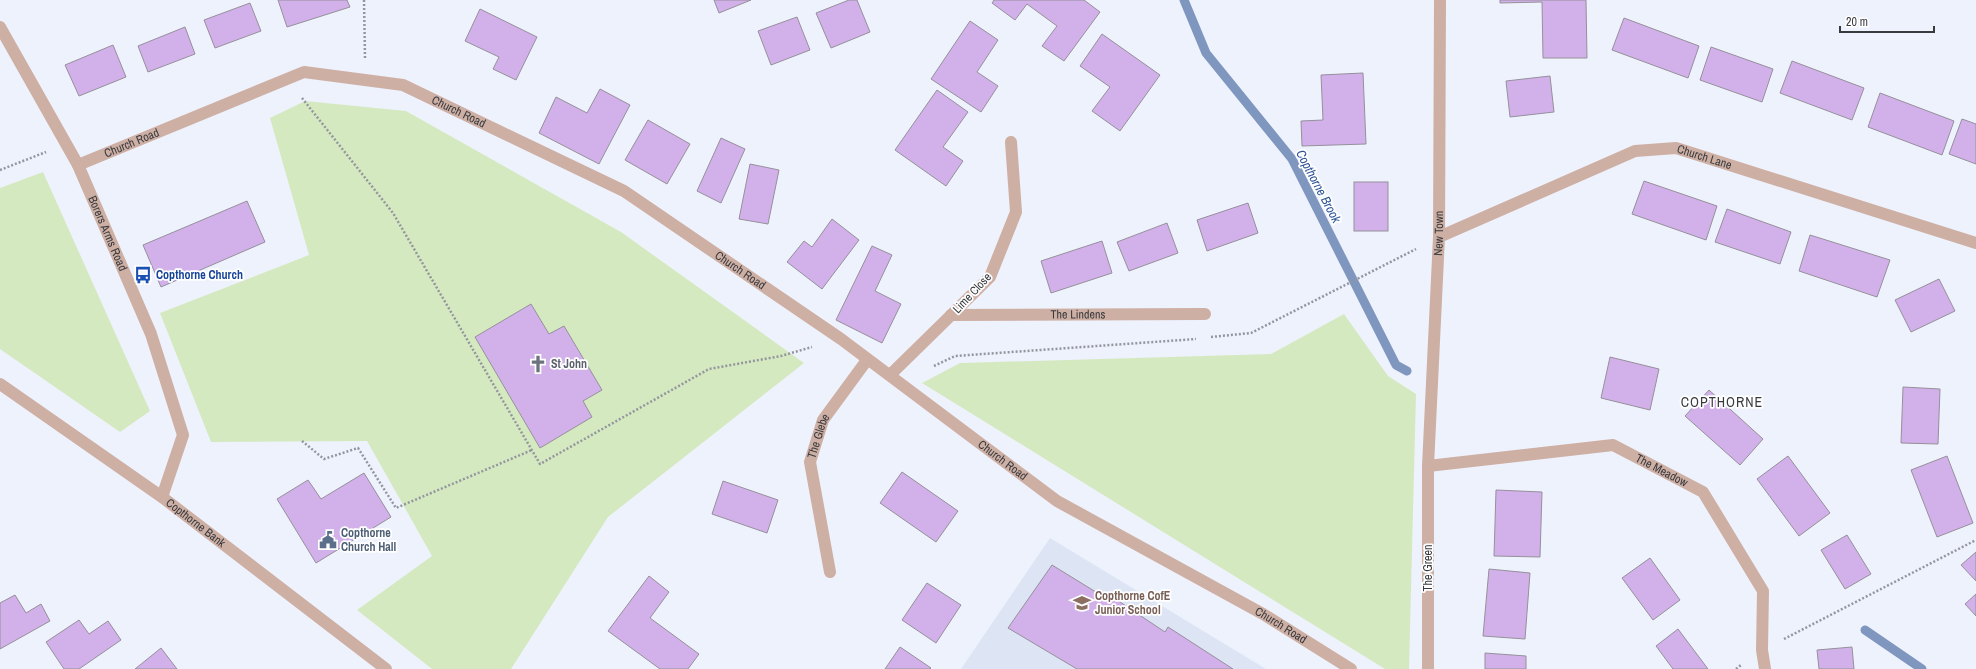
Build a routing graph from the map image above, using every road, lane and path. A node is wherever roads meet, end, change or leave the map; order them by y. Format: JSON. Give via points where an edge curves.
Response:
{"nodes":[{"id":1,"x":364,"y":0,"type":"edge"},
{"id":2,"x":1440,"y":0,"type":"edge"},
{"id":3,"x":0,"y":28,"type":"edge"},
{"id":4,"x":286,"y":79,"type":"junction"},
{"id":5,"x":365,"y":80,"type":"junction"},
{"id":6,"x":1011,"y":142,"type":"dead end"},
{"id":7,"x":65,"y":144,"type":"junction"},
{"id":8,"x":78,"y":165,"type":"junction"},
{"id":9,"x":0,"y":170,"type":"edge"},
{"id":10,"x":1438,"y":237,"type":"junction"},
{"id":11,"x":1976,"y":243,"type":"edge"},
{"id":12,"x":1204,"y":314,"type":"dead end"},
{"id":13,"x":951,"y":315,"type":"junction"},
{"id":14,"x":1198,"y":338,"type":"dead end"},
{"id":15,"x":1206,"y":338,"type":"dead end"},
{"id":16,"x":841,"y":339,"type":"junction"},
{"id":17,"x":868,"y":360,"type":"junction"},
{"id":18,"x":894,"y":378,"type":"junction"},
{"id":19,"x":0,"y":384,"type":"edge"},
{"id":20,"x":302,"y":441,"type":"dead end"},
{"id":21,"x":532,"y":450,"type":"junction"},
{"id":22,"x":1428,"y":466,"type":"junction"},
{"id":23,"x":162,"y":497,"type":"junction"},
{"id":24,"x":1976,"y":540,"type":"edge"},
{"id":25,"x":830,"y":572,"type":"dead end"},
{"id":26,"x":1762,"y":650,"type":"junction"},
{"id":27,"x":386,"y":669,"type":"edge"},
{"id":28,"x":1351,"y":669,"type":"edge"},
{"id":29,"x":1428,"y":669,"type":"edge"},
{"id":30,"x":1736,"y":669,"type":"edge"},
{"id":31,"x":1765,"y":669,"type":"edge"}],
"edges":[{"from":1,"to":5,"type":"path"},
{"from":2,"to":10,"type":"street","name":"New Town"},
{"from":3,"to":7,"type":"street","name":"Borers Arms Road"},
{"from":4,"to":5,"type":"street","name":"Church Road","via":[[304,72]]},
{"from":4,"to":8,"type":"street","name":"Church Road"},
{"from":4,"to":21,"type":"path","via":[[393,213]]},
{"from":5,"to":16,"type":"street","name":"Church Road","via":[[403,85],[624,191]]},
{"from":6,"to":13,"type":"street","name":"Lime Close","via":[[1016,212],[990,277]]},
{"from":7,"to":8,"type":"street","name":"Borers Arms Road"},
{"from":7,"to":9,"type":"path"},
{"from":8,"to":23,"type":"street","name":"Borers Arms Road","via":[[151,334],[183,435]]},
{"from":10,"to":11,"type":"street","name":"Church Lane","via":[[1635,151],[1676,148]]},
{"from":10,"to":15,"type":"path","via":[[1251,332]]},
{"from":10,"to":22,"type":"street","name":"New Town"},
{"from":12,"to":13,"type":"street","name":"The Lindens"},
{"from":13,"to":18,"type":"street","name":"Lime Close"},
{"from":14,"to":18,"type":"path","via":[[956,356]]},
{"from":16,"to":17,"type":"street","name":"Church Road"},
{"from":16,"to":21,"type":"path","via":[[781,356],[709,369],[540,464]]},
{"from":17,"to":18,"type":"street","name":"Church Road"},
{"from":17,"to":25,"type":"street","name":"The Glebe","via":[[823,420],[810,462]]},
{"from":18,"to":28,"type":"street","name":"Church Road","via":[[1057,501],[1264,614]]},
{"from":19,"to":23,"type":"street","name":"Copthorne Bank"},
{"from":20,"to":21,"type":"path","via":[[324,459],[358,448],[396,508]]},
{"from":22,"to":26,"type":"street","name":"The Meadow","via":[[1613,445],[1703,492],[1763,591]]},
{"from":22,"to":29,"type":"street","name":"The Green"},
{"from":23,"to":27,"type":"street","name":"Copthorne Bank"},
{"from":24,"to":26,"type":"path"},
{"from":26,"to":30,"type":"path"},
{"from":26,"to":31,"type":"street","name":"The Meadow"}]}
